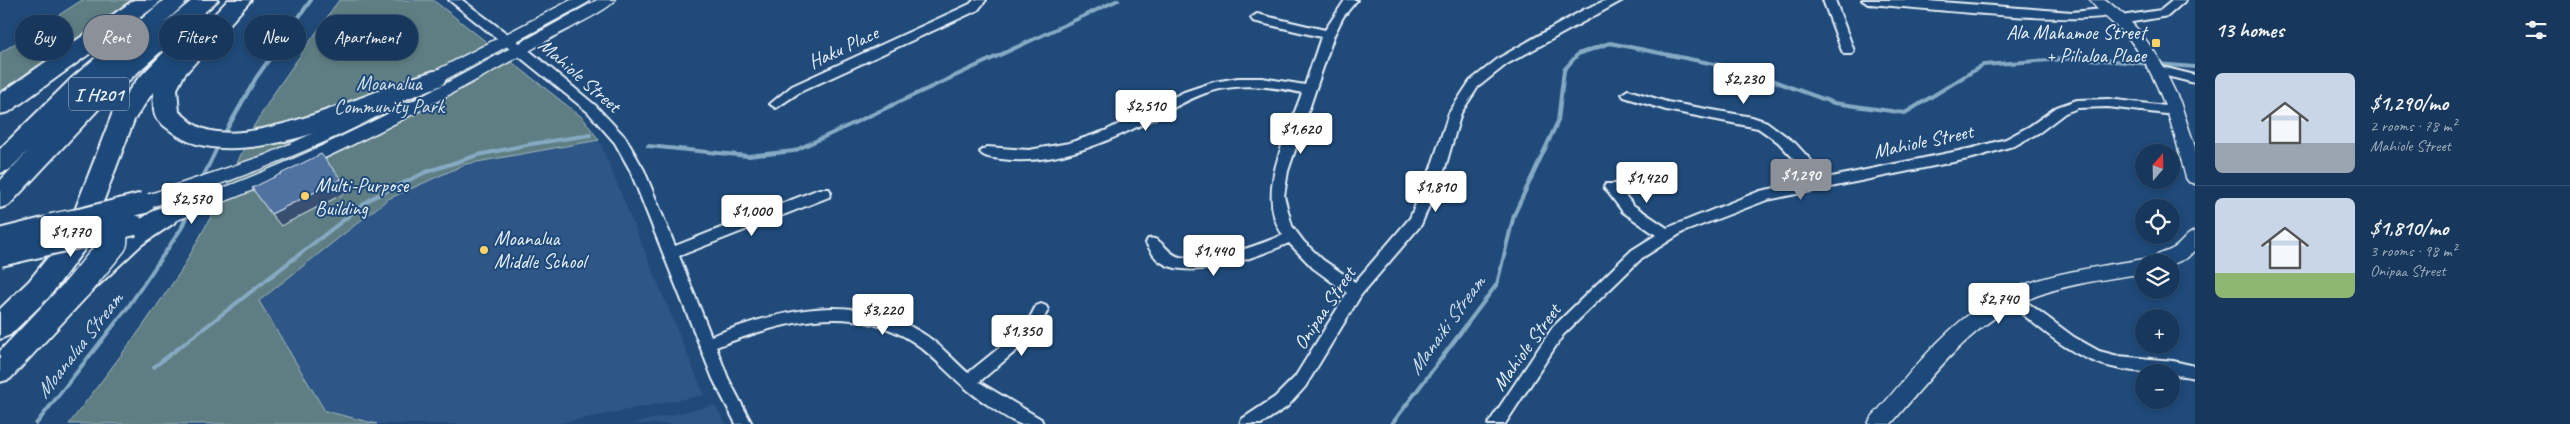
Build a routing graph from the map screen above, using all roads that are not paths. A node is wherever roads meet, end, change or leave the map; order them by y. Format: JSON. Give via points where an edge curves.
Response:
{"nodes":[{"id":1,"x":149,"y":0,"type":"edge"},
{"id":2,"x":178,"y":0,"type":"edge"},
{"id":3,"x":207,"y":0,"type":"edge"},
{"id":4,"x":239,"y":0,"type":"edge"},
{"id":5,"x":455,"y":0,"type":"edge"},
{"id":6,"x":582,"y":0,"type":"edge"},
{"id":7,"x":608,"y":0,"type":"edge"},
{"id":8,"x":980,"y":0,"type":"edge"},
{"id":9,"x":1351,"y":0,"type":"edge"},
{"id":10,"x":1618,"y":0,"type":"edge"},
{"id":11,"x":1829,"y":0,"type":"edge"},
{"id":12,"x":1868,"y":0,"type":"edge"},
{"id":13,"x":2097,"y":0,"type":"edge"},
{"id":14,"x":2180,"y":0,"type":"edge"},
{"id":15,"x":2117,"y":16,"type":"junction"},
{"id":16,"x":1257,"y":18,"type":"dead end"},
{"id":17,"x":1328,"y":35,"type":"junction"},
{"id":18,"x":506,"y":39,"type":"junction"},
{"id":19,"x":521,"y":50,"type":"junction"},
{"id":20,"x":1848,"y":51,"type":"dead end"},
{"id":21,"x":2153,"y":60,"type":"junction"},
{"id":22,"x":472,"y":67,"type":"junction"},
{"id":23,"x":434,"y":79,"type":"junction"},
{"id":24,"x":2195,"y":79,"type":"edge"},
{"id":25,"x":1309,"y":90,"type":"junction"},
{"id":26,"x":1628,"y":94,"type":"dead end"},
{"id":27,"x":776,"y":104,"type":"dead end"},
{"id":28,"x":0,"y":106,"type":"edge"},
{"id":29,"x":2174,"y":111,"type":"junction"},
{"id":30,"x":987,"y":152,"type":"dead end"},
{"id":31,"x":0,"y":164,"type":"edge"},
{"id":32,"x":2195,"y":178,"type":"edge"},
{"id":33,"x":1823,"y":182,"type":"junction"},
{"id":34,"x":1612,"y":187,"type":"dead end"},
{"id":35,"x":824,"y":193,"type":"dead end"},
{"id":36,"x":0,"y":198,"type":"edge"},
{"id":37,"x":155,"y":210,"type":"junction"},
{"id":38,"x":52,"y":227,"type":"junction"},
{"id":39,"x":124,"y":227,"type":"junction"},
{"id":40,"x":1665,"y":234,"type":"junction"},
{"id":41,"x":1291,"y":237,"type":"junction"},
{"id":42,"x":2195,"y":238,"type":"edge"},
{"id":43,"x":0,"y":239,"type":"edge"},
{"id":44,"x":1153,"y":243,"type":"dead end"},
{"id":45,"x":670,"y":254,"type":"junction"},
{"id":46,"x":2178,"y":254,"type":"edge"},
{"id":47,"x":0,"y":256,"type":"edge"},
{"id":48,"x":2135,"y":268,"type":"edge"},
{"id":49,"x":78,"y":287,"type":"junction"},
{"id":50,"x":1356,"y":291,"type":"junction"},
{"id":51,"x":2013,"y":298,"type":"junction"},
{"id":52,"x":1041,"y":310,"type":"dead end"},
{"id":53,"x":0,"y":327,"type":"edge"},
{"id":54,"x":706,"y":344,"type":"junction"},
{"id":55,"x":0,"y":370,"type":"edge"},
{"id":56,"x":2195,"y":372,"type":"edge"},
{"id":57,"x":968,"y":382,"type":"junction"},
{"id":58,"x":744,"y":424,"type":"edge"},
{"id":59,"x":1035,"y":424,"type":"edge"},
{"id":60,"x":1248,"y":424,"type":"edge"},
{"id":61,"x":1496,"y":424,"type":"edge"},
{"id":62,"x":1878,"y":424,"type":"edge"}],
"edges":[{"from":1,"to":28,"type":"highway"},
{"from":2,"to":31,"type":"highway","number":"I H201","via":[[106,61]]},
{"from":3,"to":36,"type":"highway","number":"I H201","via":[[105,89]]},
{"from":4,"to":23,"type":"highway","via":[[182,61],[165,89],[167,115],[184,130],[197,136],[220,140],[262,138],[317,123]]},
{"from":4,"to":53,"type":"highway","bridge":true,"via":[[198,33],[144,88],[118,127],[82,230],[69,253],[40,288]]},
{"from":5,"to":18,"type":"street","name":"Mahiole Street"},
{"from":6,"to":18,"type":"street"},
{"from":7,"to":19,"type":"street"},
{"from":8,"to":27,"type":"street","name":"Haku Place","via":[[974,7],[796,89]]},
{"from":9,"to":17,"type":"street"},
{"from":10,"to":50,"type":"street","name":"Onipaa Street","via":[[1590,12],[1503,61],[1474,84],[1455,113],[1438,168],[1416,221]]},
{"from":11,"to":20,"type":"street"},
{"from":12,"to":15,"type":"street","via":[[2072,16]]},
{"from":13,"to":15,"type":"street"},
{"from":14,"to":15,"type":"street","via":[[2164,13]]},
{"from":15,"to":21,"type":"street"},
{"from":16,"to":17,"type":"street"},
{"from":17,"to":25,"type":"street"},
{"from":18,"to":19,"type":"street","name":"Mahiole Street"},
{"from":18,"to":22,"type":"street"},
{"from":19,"to":22,"type":"street"},
{"from":19,"to":45,"type":"street","name":"Mahiole Street","via":[[592,109],[620,140],[637,170]]},
{"from":21,"to":24,"type":"street"},
{"from":21,"to":29,"type":"street"},
{"from":22,"to":23,"type":"street"},
{"from":22,"to":37,"type":"street","via":[[332,149],[196,207]]},
{"from":23,"to":37,"type":"street","via":[[354,122]]},
{"from":25,"to":30,"type":"street","via":[[1264,82],[1227,83],[1190,94],[1116,131],[1067,148],[1028,156]]},
{"from":25,"to":41,"type":"street","via":[[1277,187],[1281,216]]},
{"from":26,"to":33,"type":"street","via":[[1666,106],[1765,126],[1777,133]]},
{"from":29,"to":32,"type":"street"},
{"from":29,"to":33,"type":"street","name":"Mahiole Street","via":[[2108,103],[2077,104],[2061,110],[2011,142],[1973,153]]},
{"from":33,"to":40,"type":"street","name":"Mahiole Street","via":[[1743,202]]},
{"from":34,"to":40,"type":"street","via":[[1628,208]]},
{"from":35,"to":45,"type":"street"},
{"from":37,"to":38,"type":"main road","bridge":true},
{"from":37,"to":39,"type":"street"},
{"from":37,"to":49,"type":"highway","bridge":true,"via":[[108,262]]},
{"from":38,"to":39,"type":"highway","bridge":true,"via":[[89,221]]},
{"from":38,"to":43,"type":"main road","bridge":true},
{"from":39,"to":47,"type":"main road","bridge":true},
{"from":39,"to":49,"type":"highway","bridge":true},
{"from":40,"to":61,"type":"street","name":"Mahiole Street","via":[[1637,254],[1558,331]]},
{"from":41,"to":44,"type":"street","via":[[1236,257],[1208,263],[1171,260],[1160,254]]},
{"from":41,"to":50,"type":"street","via":[[1308,256]]},
{"from":42,"to":46,"type":"street"},
{"from":45,"to":54,"type":"street","name":"Mahiole Street"},
{"from":48,"to":51,"type":"street","via":[[2065,280]]},
{"from":49,"to":55,"type":"highway"},
{"from":50,"to":60,"type":"street","name":"Onipaa Street","via":[[1300,382],[1281,402]]},
{"from":51,"to":56,"type":"street","via":[[2077,347],[2097,356],[2118,362],[2177,367]]},
{"from":51,"to":62,"type":"street","via":[[1993,308],[1960,334]]},
{"from":52,"to":57,"type":"street","via":[[1030,332]]},
{"from":54,"to":57,"type":"street","via":[[791,315],[858,314],[889,322],[917,337]]},
{"from":54,"to":58,"type":"street","name":"Mahiole Street"},
{"from":57,"to":59,"type":"street"}]}
